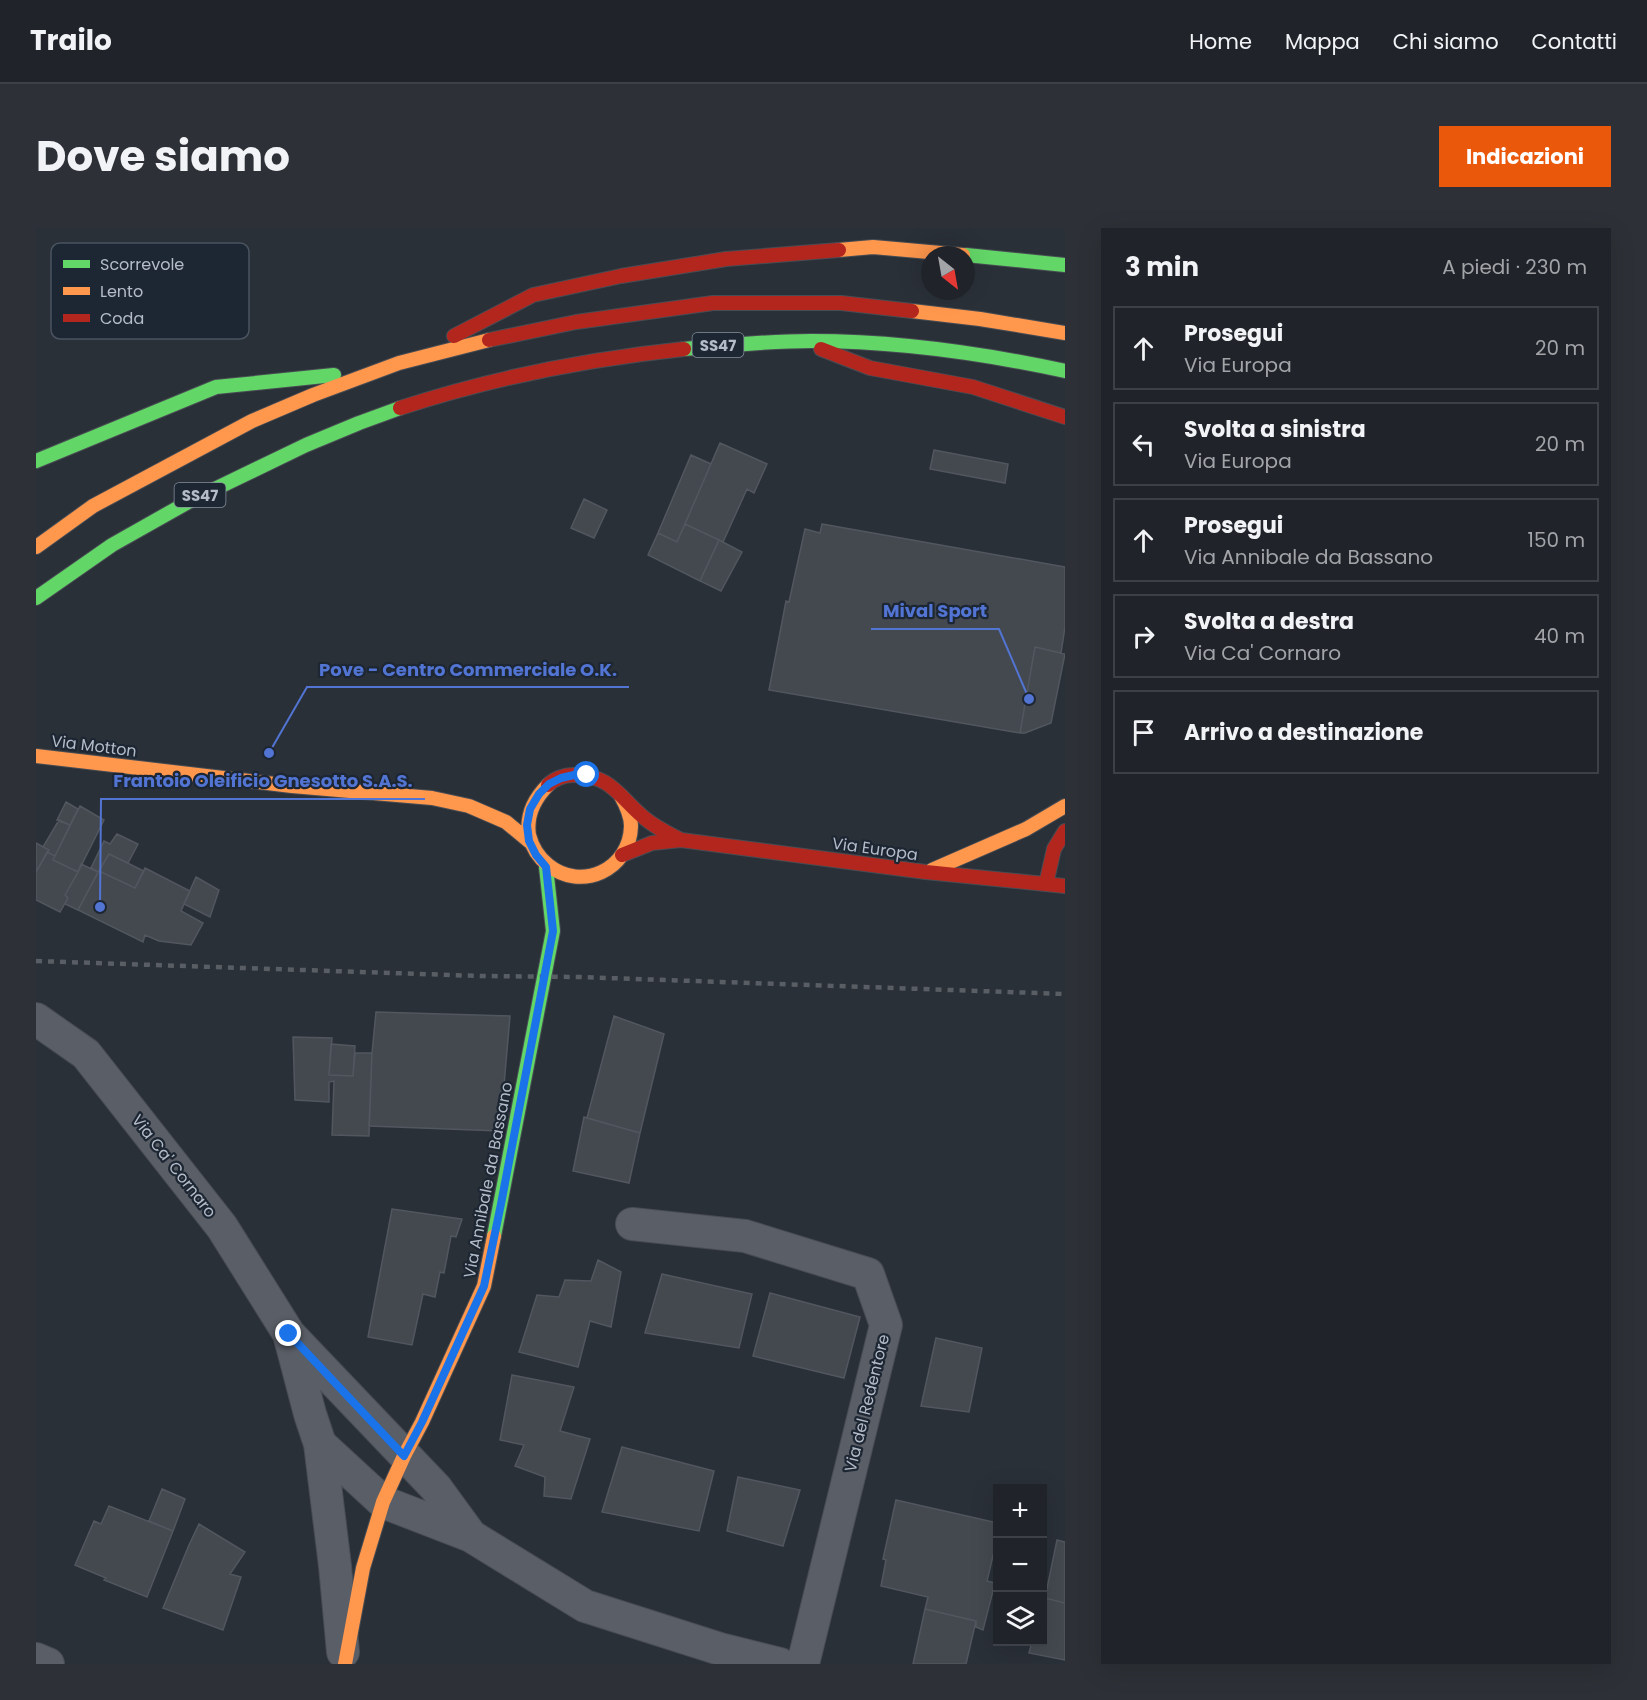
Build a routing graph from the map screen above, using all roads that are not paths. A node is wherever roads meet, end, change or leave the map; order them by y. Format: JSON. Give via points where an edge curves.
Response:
{"nodes":[{"id":1,"x":921,"y":252,"type":"edge"},
{"id":2,"x":975,"y":256,"type":"edge"},
{"id":3,"x":1065,"y":265,"type":"edge"},
{"id":4,"x":1065,"y":333,"type":"edge"},
{"id":5,"x":799,"y":341,"type":"junction"},
{"id":6,"x":399,"y":363,"type":"junction"},
{"id":7,"x":378,"y":371,"type":"junction"},
{"id":8,"x":1065,"y":371,"type":"edge"},
{"id":9,"x":1065,"y":417,"type":"edge"},
{"id":10,"x":36,"y":461,"type":"edge"},
{"id":11,"x":36,"y":547,"type":"edge"},
{"id":12,"x":36,"y":598,"type":"edge"},
{"id":13,"x":36,"y":756,"type":"edge"},
{"id":14,"x":539,"y":794,"type":"junction"},
{"id":15,"x":621,"y":796,"type":"junction"},
{"id":16,"x":522,"y":800,"type":"dead end"},
{"id":17,"x":502,"y":804,"type":"dead end"},
{"id":18,"x":469,"y":806,"type":"junction"},
{"id":19,"x":1065,"y":806,"type":"edge"},
{"id":20,"x":1065,"y":831,"type":"edge"},
{"id":21,"x":681,"y":840,"type":"junction"},
{"id":22,"x":529,"y":841,"type":"junction"},
{"id":23,"x":622,"y":855,"type":"junction"},
{"id":24,"x":546,"y":867,"type":"junction"},
{"id":25,"x":926,"y":872,"type":"junction"},
{"id":26,"x":600,"y":874,"type":"junction"},
{"id":27,"x":1046,"y":884,"type":"junction"},
{"id":28,"x":1065,"y":886,"type":"edge"},
{"id":29,"x":588,"y":888,"type":"dead end"},
{"id":30,"x":564,"y":916,"type":"dead end"},
{"id":31,"x":553,"y":931,"type":"junction"},
{"id":32,"x":36,"y":1019,"type":"edge"},
{"id":33,"x":633,"y":1224,"type":"dead end"},
{"id":34,"x":289,"y":1334,"type":"junction"},
{"id":35,"x":320,"y":1444,"type":"junction"},
{"id":36,"x":404,"y":1456,"type":"junction"},
{"id":37,"x":383,"y":1502,"type":"junction"},
{"id":38,"x":471,"y":1536,"type":"junction"},
{"id":39,"x":36,"y":1659,"type":"edge"},
{"id":40,"x":48,"y":1664,"type":"edge"},
{"id":41,"x":344,"y":1664,"type":"edge"},
{"id":42,"x":780,"y":1664,"type":"edge"},
{"id":43,"x":803,"y":1664,"type":"edge"}],
"edges":[{"from":1,"to":6,"type":"main road","via":[[873,248],[726,259],[621,276],[533,295]]},
{"from":2,"to":3,"type":"main road"},
{"from":4,"to":6,"type":"main road","number":"SS47","via":[[841,303],[713,303],[576,322]]},
{"from":5,"to":8,"type":"main road","number":"SS47","via":[[870,342]]},
{"from":5,"to":9,"type":"main road","via":[[870,368],[973,387]]},
{"from":5,"to":12,"type":"main road","number":"SS47","via":[[669,350],[589,361],[519,375],[378,416],[324,437],[192,500],[114,543]]},
{"from":6,"to":7,"type":"main road","number":"SS47"},
{"from":7,"to":10,"type":"main road","via":[[216,387]]},
{"from":7,"to":11,"type":"main road","number":"SS47","via":[[252,420],[93,506]]},
{"from":13,"to":18,"type":"main road","name":"Via Motton","via":[[432,798]]},
{"from":14,"to":15,"type":"main road","name":"Via Europa","via":[[561,778],[587,775],[600,779]]},
{"from":14,"to":16,"type":"main road"},
{"from":14,"to":22,"type":"main road","via":[[530,809]]},
{"from":15,"to":21,"type":"main road","name":"Via Europa","via":[[648,821]]},
{"from":15,"to":23,"type":"main road","via":[[631,826]]},
{"from":17,"to":18,"type":"main road","name":"Via Motton"},
{"from":18,"to":22,"type":"main road","name":"Via Motton","via":[[506,822]]},
{"from":19,"to":25,"type":"main road","via":[[1026,829]]},
{"from":20,"to":27,"type":"main road","via":[[1054,848]]},
{"from":21,"to":23,"type":"main road","name":"Via Europa","via":[[652,843]]},
{"from":21,"to":25,"type":"main road","name":"Via Europa"},
{"from":22,"to":24,"type":"main road"},
{"from":23,"to":26,"type":"main road","name":"Via Europa"},
{"from":24,"to":26,"type":"main road","via":[[573,878]]},
{"from":24,"to":31,"type":"main road","name":"Via Annibale da Bassano"},
{"from":25,"to":27,"type":"main road","name":"Via Europa"},
{"from":26,"to":29,"type":"main road"},
{"from":27,"to":28,"type":"main road","name":"Via Europa"},
{"from":30,"to":31,"type":"main road","name":"Via Annibale da Bassano"},
{"from":31,"to":36,"type":"main road","name":"Via Annibale da Bassano","via":[[484,1286]]},
{"from":32,"to":34,"type":"street","name":"Via Ca' Cornaro","via":[[86,1054],[222,1227]]},
{"from":33,"to":43,"type":"street","name":"Via del Redentore","via":[[745,1236],[868,1274],[886,1325]]},
{"from":34,"to":35,"type":"street","name":"Via Ca' Cornaro"},
{"from":34,"to":36,"type":"street","name":"Via Ca' Cornaro"},
{"from":35,"to":37,"type":"street","name":"Via Ca' Cornaro"},
{"from":35,"to":41,"type":"street","name":"Via Ca' Cornaro"},
{"from":36,"to":37,"type":"main road","name":"Via Annibale da Bassano"},
{"from":36,"to":38,"type":"street","name":"Via Ca' Cornaro","via":[[436,1488]]},
{"from":37,"to":38,"type":"street"},
{"from":37,"to":41,"type":"main road","name":"Via Annibale da Bassano","via":[[363,1568]]},
{"from":38,"to":42,"type":"street","via":[[585,1606]]},
{"from":39,"to":40,"type":"street"}]}
